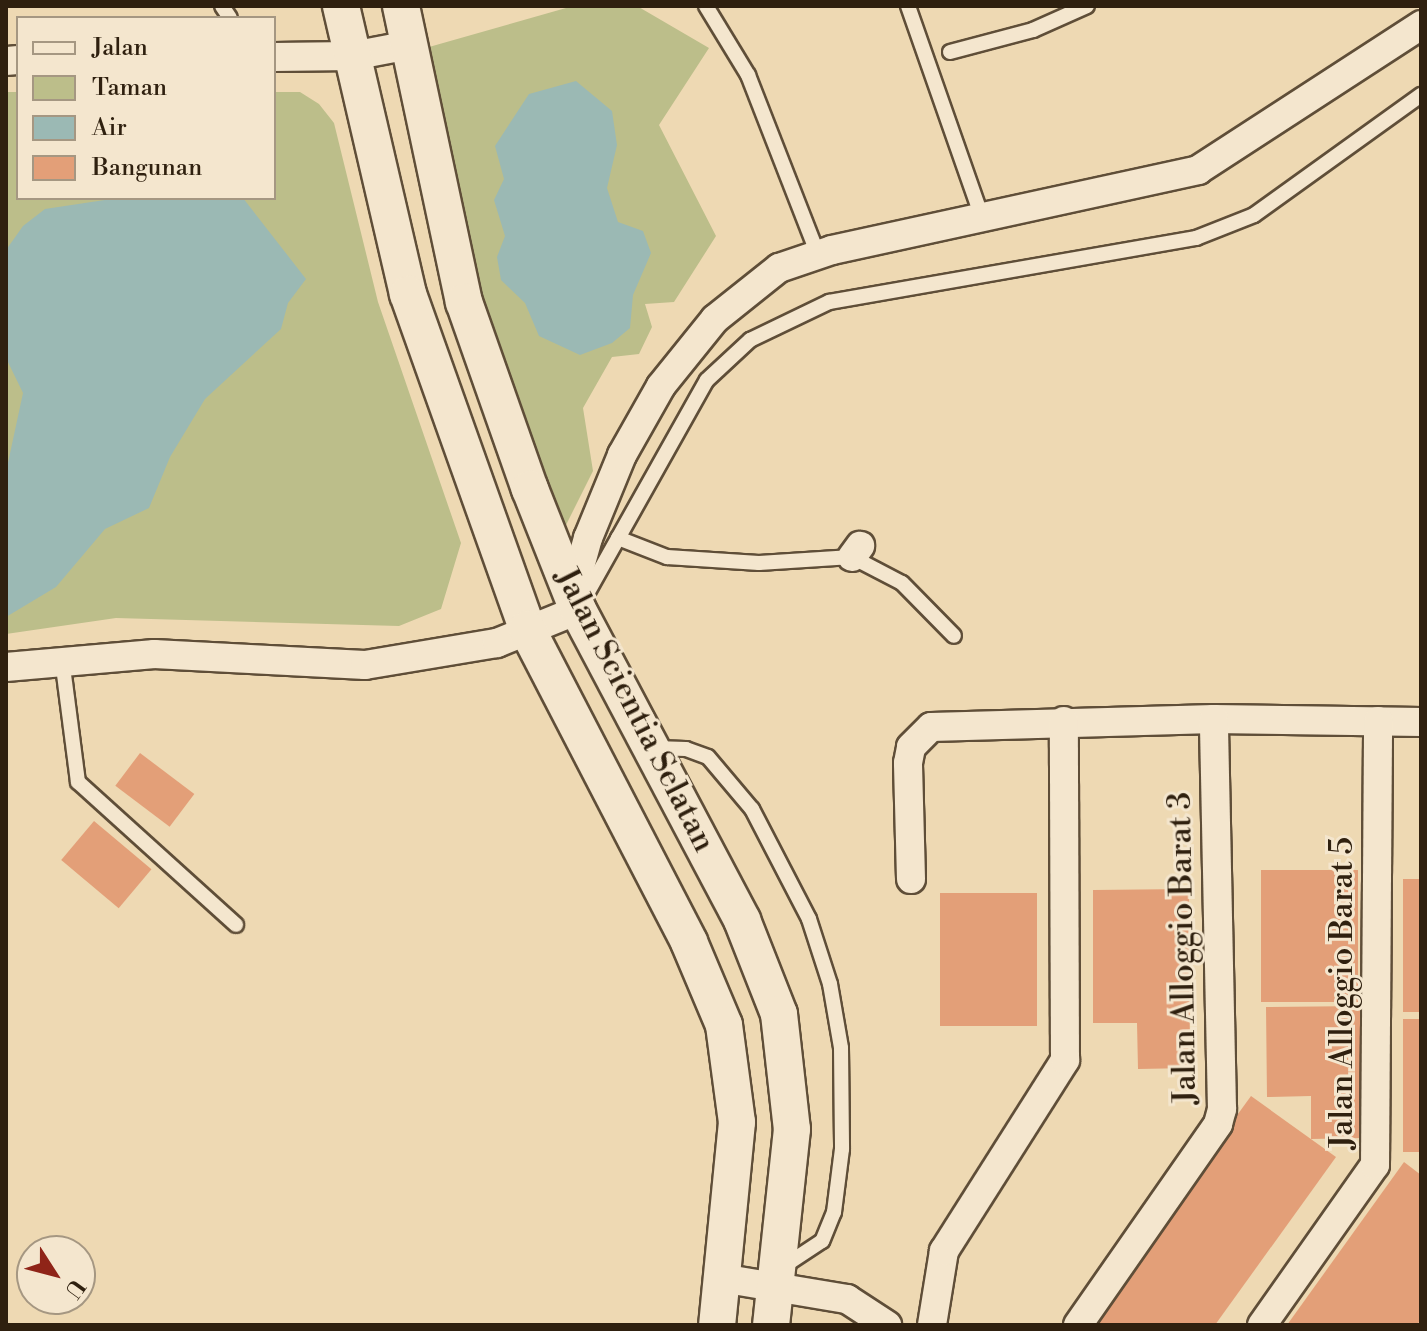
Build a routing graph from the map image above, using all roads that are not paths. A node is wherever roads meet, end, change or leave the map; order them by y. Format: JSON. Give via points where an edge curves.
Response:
{"nodes":[{"id":1,"x":341,"y":6,"type":"edge"},
{"id":2,"x":401,"y":6,"type":"edge"},
{"id":3,"x":706,"y":6,"type":"edge"},
{"id":4,"x":908,"y":6,"type":"edge"},
{"id":5,"x":1087,"y":6,"type":"edge"},
{"id":6,"x":1421,"y":25,"type":"edge"},
{"id":7,"x":410,"y":45,"type":"junction"},
{"id":8,"x":950,"y":52,"type":"dead end"},
{"id":9,"x":352,"y":56,"type":"junction"},
{"id":10,"x":276,"y":57,"type":"edge"},
{"id":11,"x":1421,"y":95,"type":"edge"},
{"id":12,"x":983,"y":220,"type":"junction"},
{"id":13,"x":818,"y":255,"type":"junction"},
{"id":14,"x":618,"y":538,"type":"junction"},
{"id":15,"x":575,"y":601,"type":"junction"},
{"id":16,"x":527,"y":629,"type":"junction"},
{"id":17,"x":954,"y":636,"type":"dead end"},
{"id":18,"x":62,"y":658,"type":"junction"},
{"id":19,"x":6,"y":667,"type":"edge"},
{"id":20,"x":1214,"y":719,"type":"junction"},
{"id":21,"x":1064,"y":721,"type":"junction"},
{"id":22,"x":1378,"y":721,"type":"junction"},
{"id":23,"x":1421,"y":722,"type":"edge"},
{"id":24,"x":653,"y":748,"type":"junction"},
{"id":25,"x":911,"y":879,"type":"dead end"},
{"id":26,"x":236,"y":925,"type":"dead end"},
{"id":27,"x":721,"y":1278,"type":"junction"},
{"id":28,"x":777,"y":1278,"type":"junction"},
{"id":29,"x":717,"y":1325,"type":"edge"},
{"id":30,"x":771,"y":1325,"type":"edge"},
{"id":31,"x":887,"y":1325,"type":"edge"},
{"id":32,"x":932,"y":1325,"type":"edge"},
{"id":33,"x":1078,"y":1325,"type":"edge"},
{"id":34,"x":1262,"y":1325,"type":"edge"}],
"edges":[{"from":1,"to":9,"type":"street","name":"Jalan Scientia Selatan"},
{"from":2,"to":7,"type":"street","name":"Jalan Scientia Selatan"},
{"from":3,"to":13,"type":"lane","via":[[748,75]]},
{"from":4,"to":12,"type":"lane"},
{"from":5,"to":8,"type":"lane","via":[[1033,30]]},
{"from":6,"to":12,"type":"street","via":[[1198,170]]},
{"from":7,"to":9,"type":"street"},
{"from":7,"to":15,"type":"street","name":"Jalan Scientia Selatan","via":[[464,302]]},
{"from":9,"to":10,"type":"street"},
{"from":9,"to":16,"type":"street","name":"Jalan Scientia Selatan","via":[[408,294]]},
{"from":11,"to":14,"type":"lane","via":[[1254,215],[1196,238],[829,302],[750,340],[707,380]]},
{"from":12,"to":13,"type":"street"},
{"from":13,"to":15,"type":"street","via":[[779,268],[715,319],[661,386],[622,455],[588,538]]},
{"from":14,"to":15,"type":"lane"},
{"from":14,"to":17,"type":"lane","via":[[667,557],[759,563],[856,552],[902,583]]},
{"from":15,"to":16,"type":"street"},
{"from":15,"to":24,"type":"street","name":"Jalan Scientia Selatan"},
{"from":16,"to":18,"type":"street","via":[[497,643],[365,665],[154,654]]},
{"from":16,"to":27,"type":"street","name":"Jalan Scientia Selatan","via":[[689,942],[724,1025],[737,1122]]},
{"from":18,"to":19,"type":"street"},
{"from":18,"to":26,"type":"lane","via":[[78,782]]},
{"from":20,"to":21,"type":"street"},
{"from":20,"to":22,"type":"street"},
{"from":20,"to":33,"type":"street","name":"Jalan Alloggio Barat 3","via":[[1220,1117]]},
{"from":21,"to":25,"type":"street","via":[[931,727],[918,738],[908,763]]},
{"from":21,"to":32,"type":"street","via":[[1063,1071],[1030,1112],[944,1251]]},
{"from":22,"to":23,"type":"street"},
{"from":22,"to":34,"type":"street","name":"Jalan Alloggio Barat 5","via":[[1375,1165]]},
{"from":24,"to":28,"type":"street","name":"Jalan Scientia Selatan","via":[[742,920],[779,1014],[792,1129]]},
{"from":24,"to":28,"type":"lane","via":[[686,749],[708,757],[752,809],[809,919],[830,984],[841,1048],[842,1149],[834,1212],[822,1241]]},
{"from":27,"to":28,"type":"street"},
{"from":27,"to":29,"type":"street","name":"Jalan Scientia Selatan"},
{"from":28,"to":30,"type":"street","name":"Jalan Scientia Selatan"},
{"from":28,"to":31,"type":"street","via":[[847,1299]]}]}
